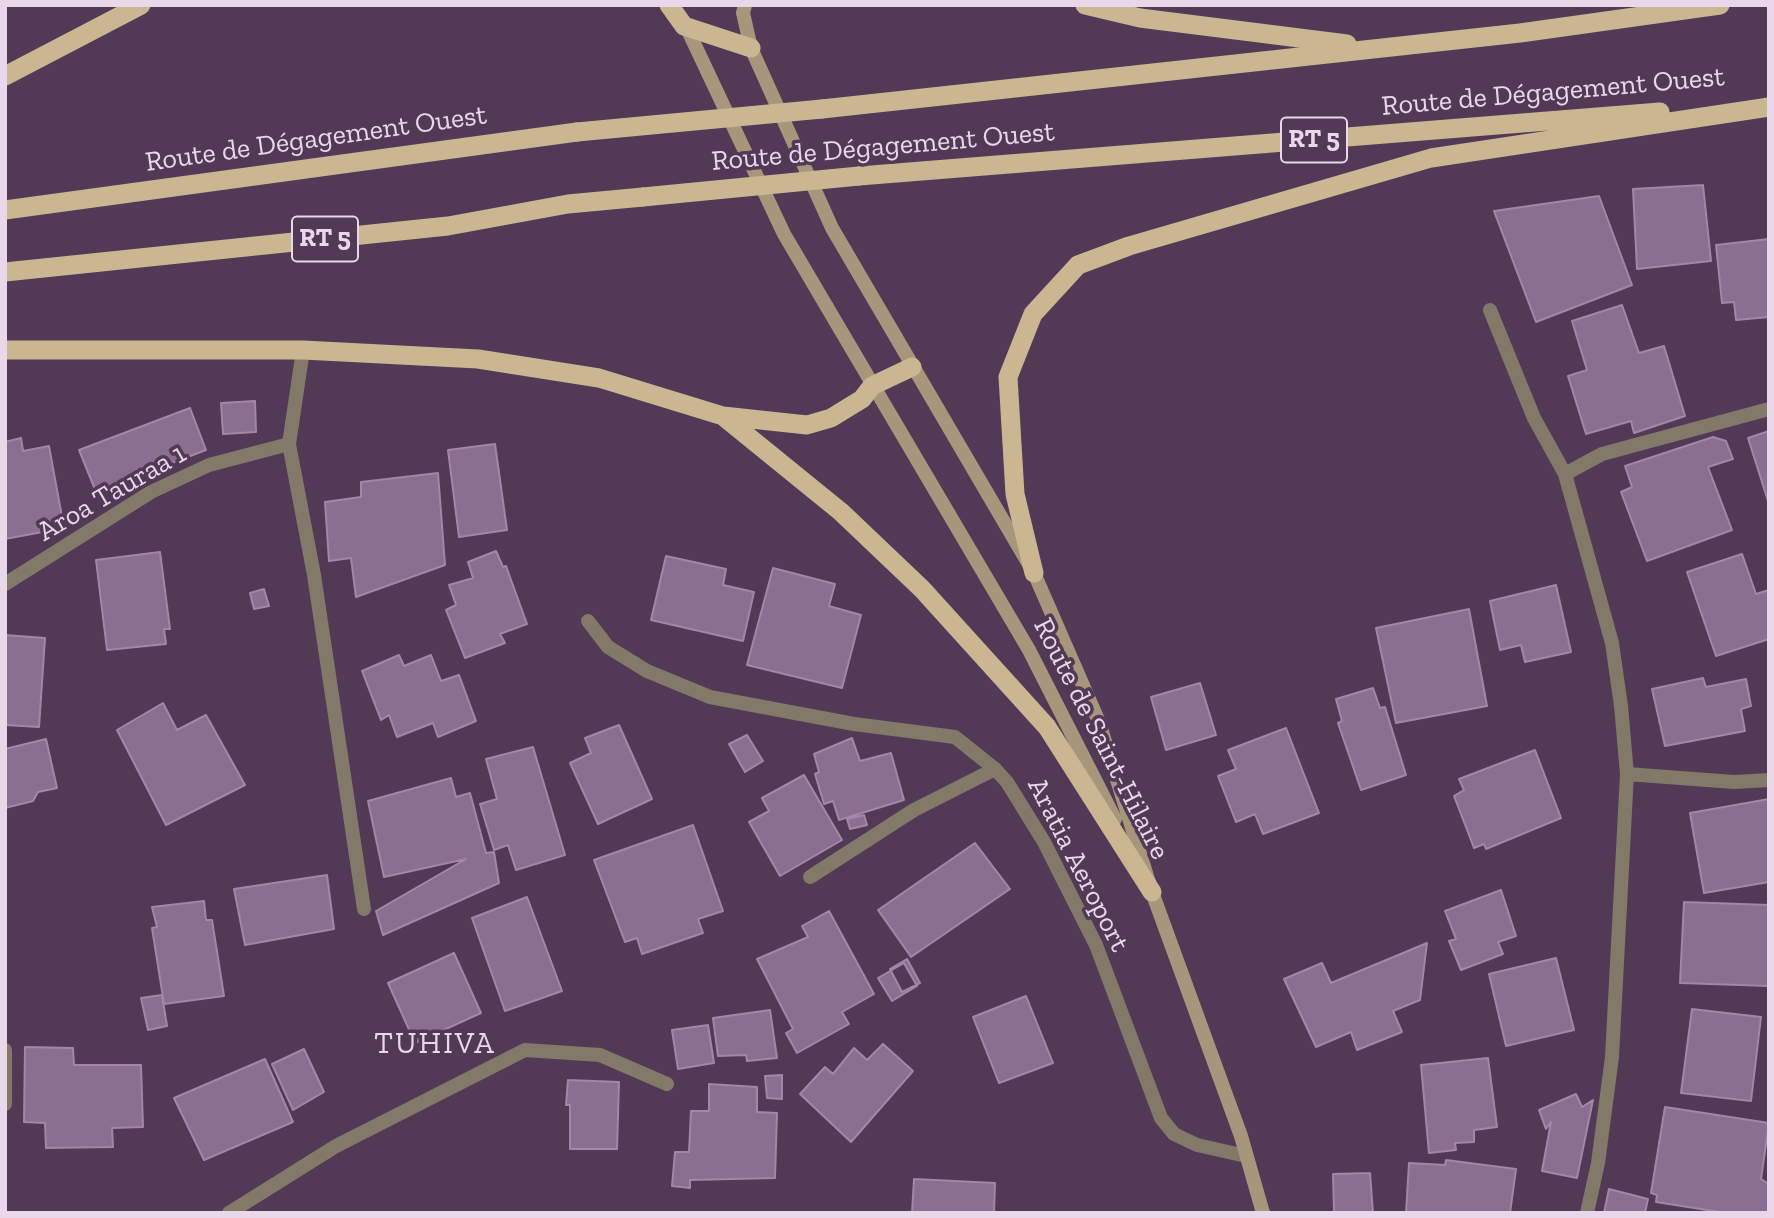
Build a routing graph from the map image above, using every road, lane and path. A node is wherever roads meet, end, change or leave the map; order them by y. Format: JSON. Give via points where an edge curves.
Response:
{"nodes":[{"id":1,"x":141,"y":5,"type":"edge"},
{"id":2,"x":669,"y":5,"type":"edge"},
{"id":3,"x":681,"y":5,"type":"edge"},
{"id":4,"x":745,"y":5,"type":"edge"},
{"id":5,"x":1085,"y":5,"type":"edge"},
{"id":6,"x":1720,"y":5,"type":"edge"},
{"id":7,"x":684,"y":26,"type":"junction"},
{"id":8,"x":751,"y":48,"type":"junction"},
{"id":9,"x":1379,"y":48,"type":"junction"},
{"id":10,"x":5,"y":76,"type":"edge"},
{"id":11,"x":1769,"y":105,"type":"edge"},
{"id":12,"x":5,"y":210,"type":"edge"},
{"id":13,"x":5,"y":272,"type":"edge"},
{"id":14,"x":1490,"y":310,"type":"dead end"},
{"id":15,"x":5,"y":350,"type":"edge"},
{"id":16,"x":303,"y":350,"type":"junction"},
{"id":17,"x":912,"y":368,"type":"junction"},
{"id":18,"x":872,"y":386,"type":"junction"},
{"id":19,"x":1769,"y":409,"type":"edge"},
{"id":20,"x":723,"y":416,"type":"junction"},
{"id":21,"x":289,"y":444,"type":"junction"},
{"id":22,"x":1565,"y":474,"type":"junction"},
{"id":23,"x":1034,"y":573,"type":"junction"},
{"id":24,"x":5,"y":584,"type":"edge"},
{"id":25,"x":588,"y":621,"type":"dead end"},
{"id":26,"x":995,"y":769,"type":"junction"},
{"id":27,"x":1627,"y":774,"type":"junction"},
{"id":28,"x":1769,"y":780,"type":"edge"},
{"id":29,"x":810,"y":877,"type":"dead end"},
{"id":30,"x":1152,"y":892,"type":"junction"},
{"id":31,"x":364,"y":909,"type":"dead end"},
{"id":32,"x":5,"y":1050,"type":"edge"},
{"id":33,"x":667,"y":1084,"type":"dead end"},
{"id":34,"x":5,"y":1104,"type":"edge"},
{"id":35,"x":1246,"y":1156,"type":"junction"},
{"id":36,"x":229,"y":1213,"type":"edge"},
{"id":37,"x":1263,"y":1213,"type":"edge"},
{"id":38,"x":1587,"y":1213,"type":"edge"}],
"edges":[{"from":1,"to":10,"type":"highway"},
{"from":2,"to":7,"type":"highway"},
{"from":3,"to":7,"type":"main road","name":"Route de Saint-Hilaire"},
{"from":4,"to":8,"type":"main road","name":"Route de Saint-Hilaire"},
{"from":5,"to":9,"type":"highway","via":[[1140,19]]},
{"from":6,"to":9,"type":"highway","name":"Route de Dégagement Ouest"},
{"from":7,"to":8,"type":"highway"},
{"from":7,"to":18,"type":"main road","name":"Route de Saint-Hilaire","via":[[784,234]]},
{"from":8,"to":17,"type":"main road","name":"Route de Saint-Hilaire","via":[[832,228]]},
{"from":9,"to":12,"type":"highway","name":"Route de Dégagement Ouest","bridge":true,"via":[[577,132]]},
{"from":11,"to":13,"type":"highway","name":"Route de Dégagement Ouest","number":"RT 5","bridge":true,"via":[[859,176],[568,204],[448,226]]},
{"from":11,"to":23,"type":"highway","via":[[1431,158],[1078,265],[1033,314],[1008,377],[1015,494]]},
{"from":14,"to":22,"type":"street","via":[[1534,418]]},
{"from":15,"to":16,"type":"highway"},
{"from":16,"to":20,"type":"highway","via":[[478,359],[599,377]]},
{"from":16,"to":21,"type":"street"},
{"from":17,"to":18,"type":"highway"},
{"from":17,"to":23,"type":"main road","name":"Route de Saint-Hilaire"},
{"from":18,"to":20,"type":"highway","via":[[862,399],[831,418],[807,425]]},
{"from":18,"to":30,"type":"main road","name":"Route de Saint-Hilaire","via":[[1029,650]]},
{"from":19,"to":22,"type":"street","via":[[1602,454]]},
{"from":20,"to":30,"type":"highway","via":[[840,511],[940,609],[1047,727]]},
{"from":21,"to":24,"type":"street","name":"Aroa Tauraa 1","via":[[209,465],[152,492]]},
{"from":21,"to":31,"type":"street","via":[[314,575]]},
{"from":22,"to":27,"type":"street","via":[[1612,643]]},
{"from":23,"to":30,"type":"main road","name":"Route de Saint-Hilaire","via":[[1099,722]]},
{"from":25,"to":26,"type":"street","name":"Aratia Aeroport","via":[[608,647],[647,671],[709,697],[955,737]]},
{"from":26,"to":29,"type":"street","via":[[914,810]]},
{"from":26,"to":35,"type":"street","name":"Aratia Aeroport","via":[[1044,842],[1096,945],[1161,1118],[1174,1134],[1197,1145]]},
{"from":27,"to":28,"type":"street"},
{"from":27,"to":38,"type":"street","via":[[1612,1057]]},
{"from":30,"to":35,"type":"main road"},
{"from":32,"to":34,"type":"street"},
{"from":33,"to":36,"type":"street","via":[[600,1055],[525,1050],[336,1146]]},
{"from":35,"to":37,"type":"main road"}]}
